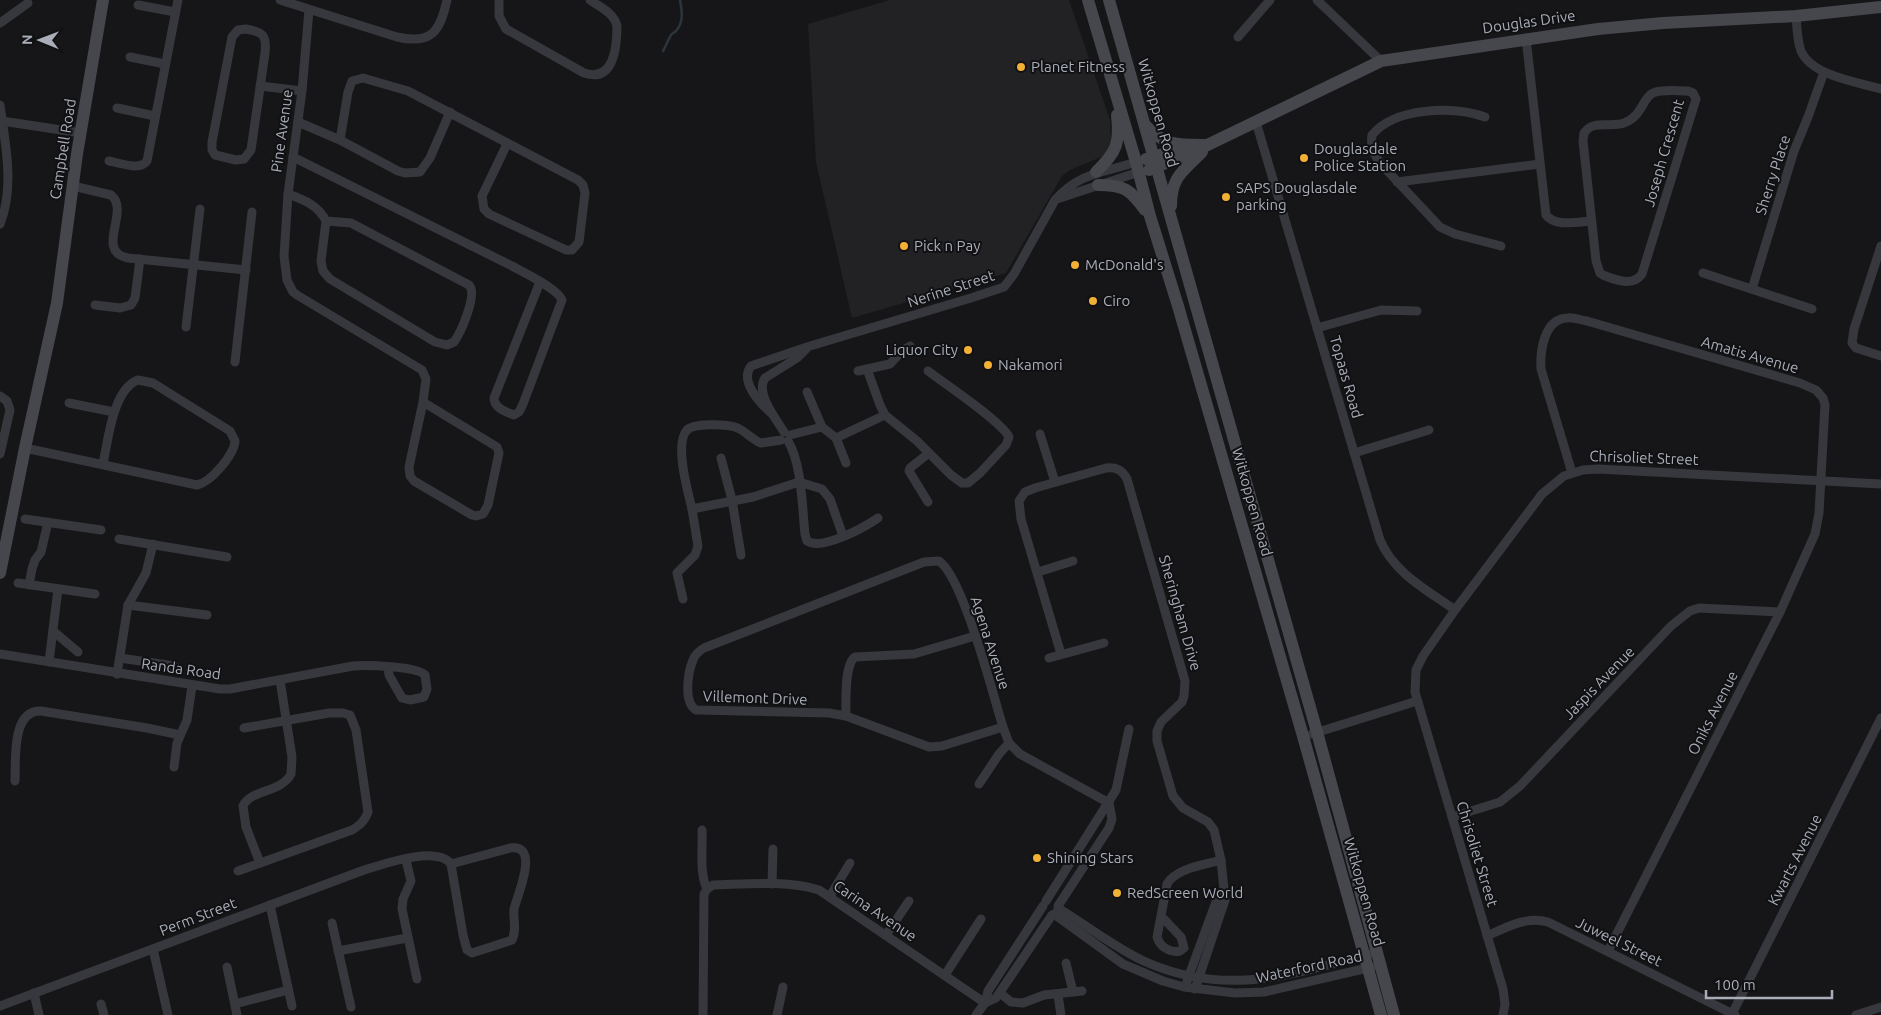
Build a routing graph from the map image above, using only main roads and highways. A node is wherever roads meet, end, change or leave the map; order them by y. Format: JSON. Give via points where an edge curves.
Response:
{"nodes":[{"id":1,"x":103,"y":0,"type":"edge"},
{"id":2,"x":1088,"y":0,"type":"edge"},
{"id":3,"x":1110,"y":0,"type":"edge"},
{"id":4,"x":1881,"y":7,"type":"edge"},
{"id":5,"x":1112,"y":82,"type":"junction"},
{"id":6,"x":1145,"y":125,"type":"junction"},
{"id":7,"x":1207,"y":145,"type":"junction"},
{"id":8,"x":1155,"y":162,"type":"junction"},
{"id":9,"x":1138,"y":167,"type":"junction"},
{"id":10,"x":1150,"y":216,"type":"junction"},
{"id":11,"x":1172,"y":222,"type":"junction"},
{"id":12,"x":0,"y":574,"type":"edge"},
{"id":13,"x":1371,"y":953,"type":"junction"},
{"id":14,"x":1374,"y":966,"type":"junction"},
{"id":15,"x":1380,"y":1015,"type":"edge"},
{"id":16,"x":1394,"y":1015,"type":"edge"}],
"edges":[{"from":1,"to":12,"type":"main road","name":"Campbell Road","via":[[57,303]]},
{"from":2,"to":5,"type":"main road","name":"Witkoppen Road"},
{"from":3,"to":6,"type":"main road","name":"Witkoppen Road"},
{"from":4,"to":7,"type":"main road","name":"Douglas Drive","via":[[1796,16],[1630,26],[1526,38],[1381,61]]},
{"from":5,"to":9,"type":"main road","name":"Witkoppen Road"},
{"from":5,"to":10,"type":"main road","via":[[1118,142],[1097,178],[1124,187]]},
{"from":6,"to":7,"type":"main road","via":[[1169,143]]},
{"from":6,"to":8,"type":"main road","name":"Witkoppen Road"},
{"from":7,"to":8,"type":"main road","name":"Douglas Drive","via":[[1175,150]]},
{"from":7,"to":11,"type":"main road","via":[[1176,177],[1171,192]]},
{"from":8,"to":9,"type":"main road","name":"Douglas Drive"},
{"from":8,"to":11,"type":"main road","name":"Witkoppen Road"},
{"from":9,"to":10,"type":"main road","name":"Witkoppen Road"},
{"from":10,"to":13,"type":"main road","name":"Witkoppen Road","via":[[1303,736]]},
{"from":11,"to":13,"type":"main road","name":"Witkoppen Road","via":[[1317,732]]},
{"from":13,"to":14,"type":"main road","name":"Witkoppen Road"},
{"from":14,"to":15,"type":"main road","name":"Witkoppen Road"},
{"from":14,"to":16,"type":"main road","name":"Witkoppen Road"}]}
